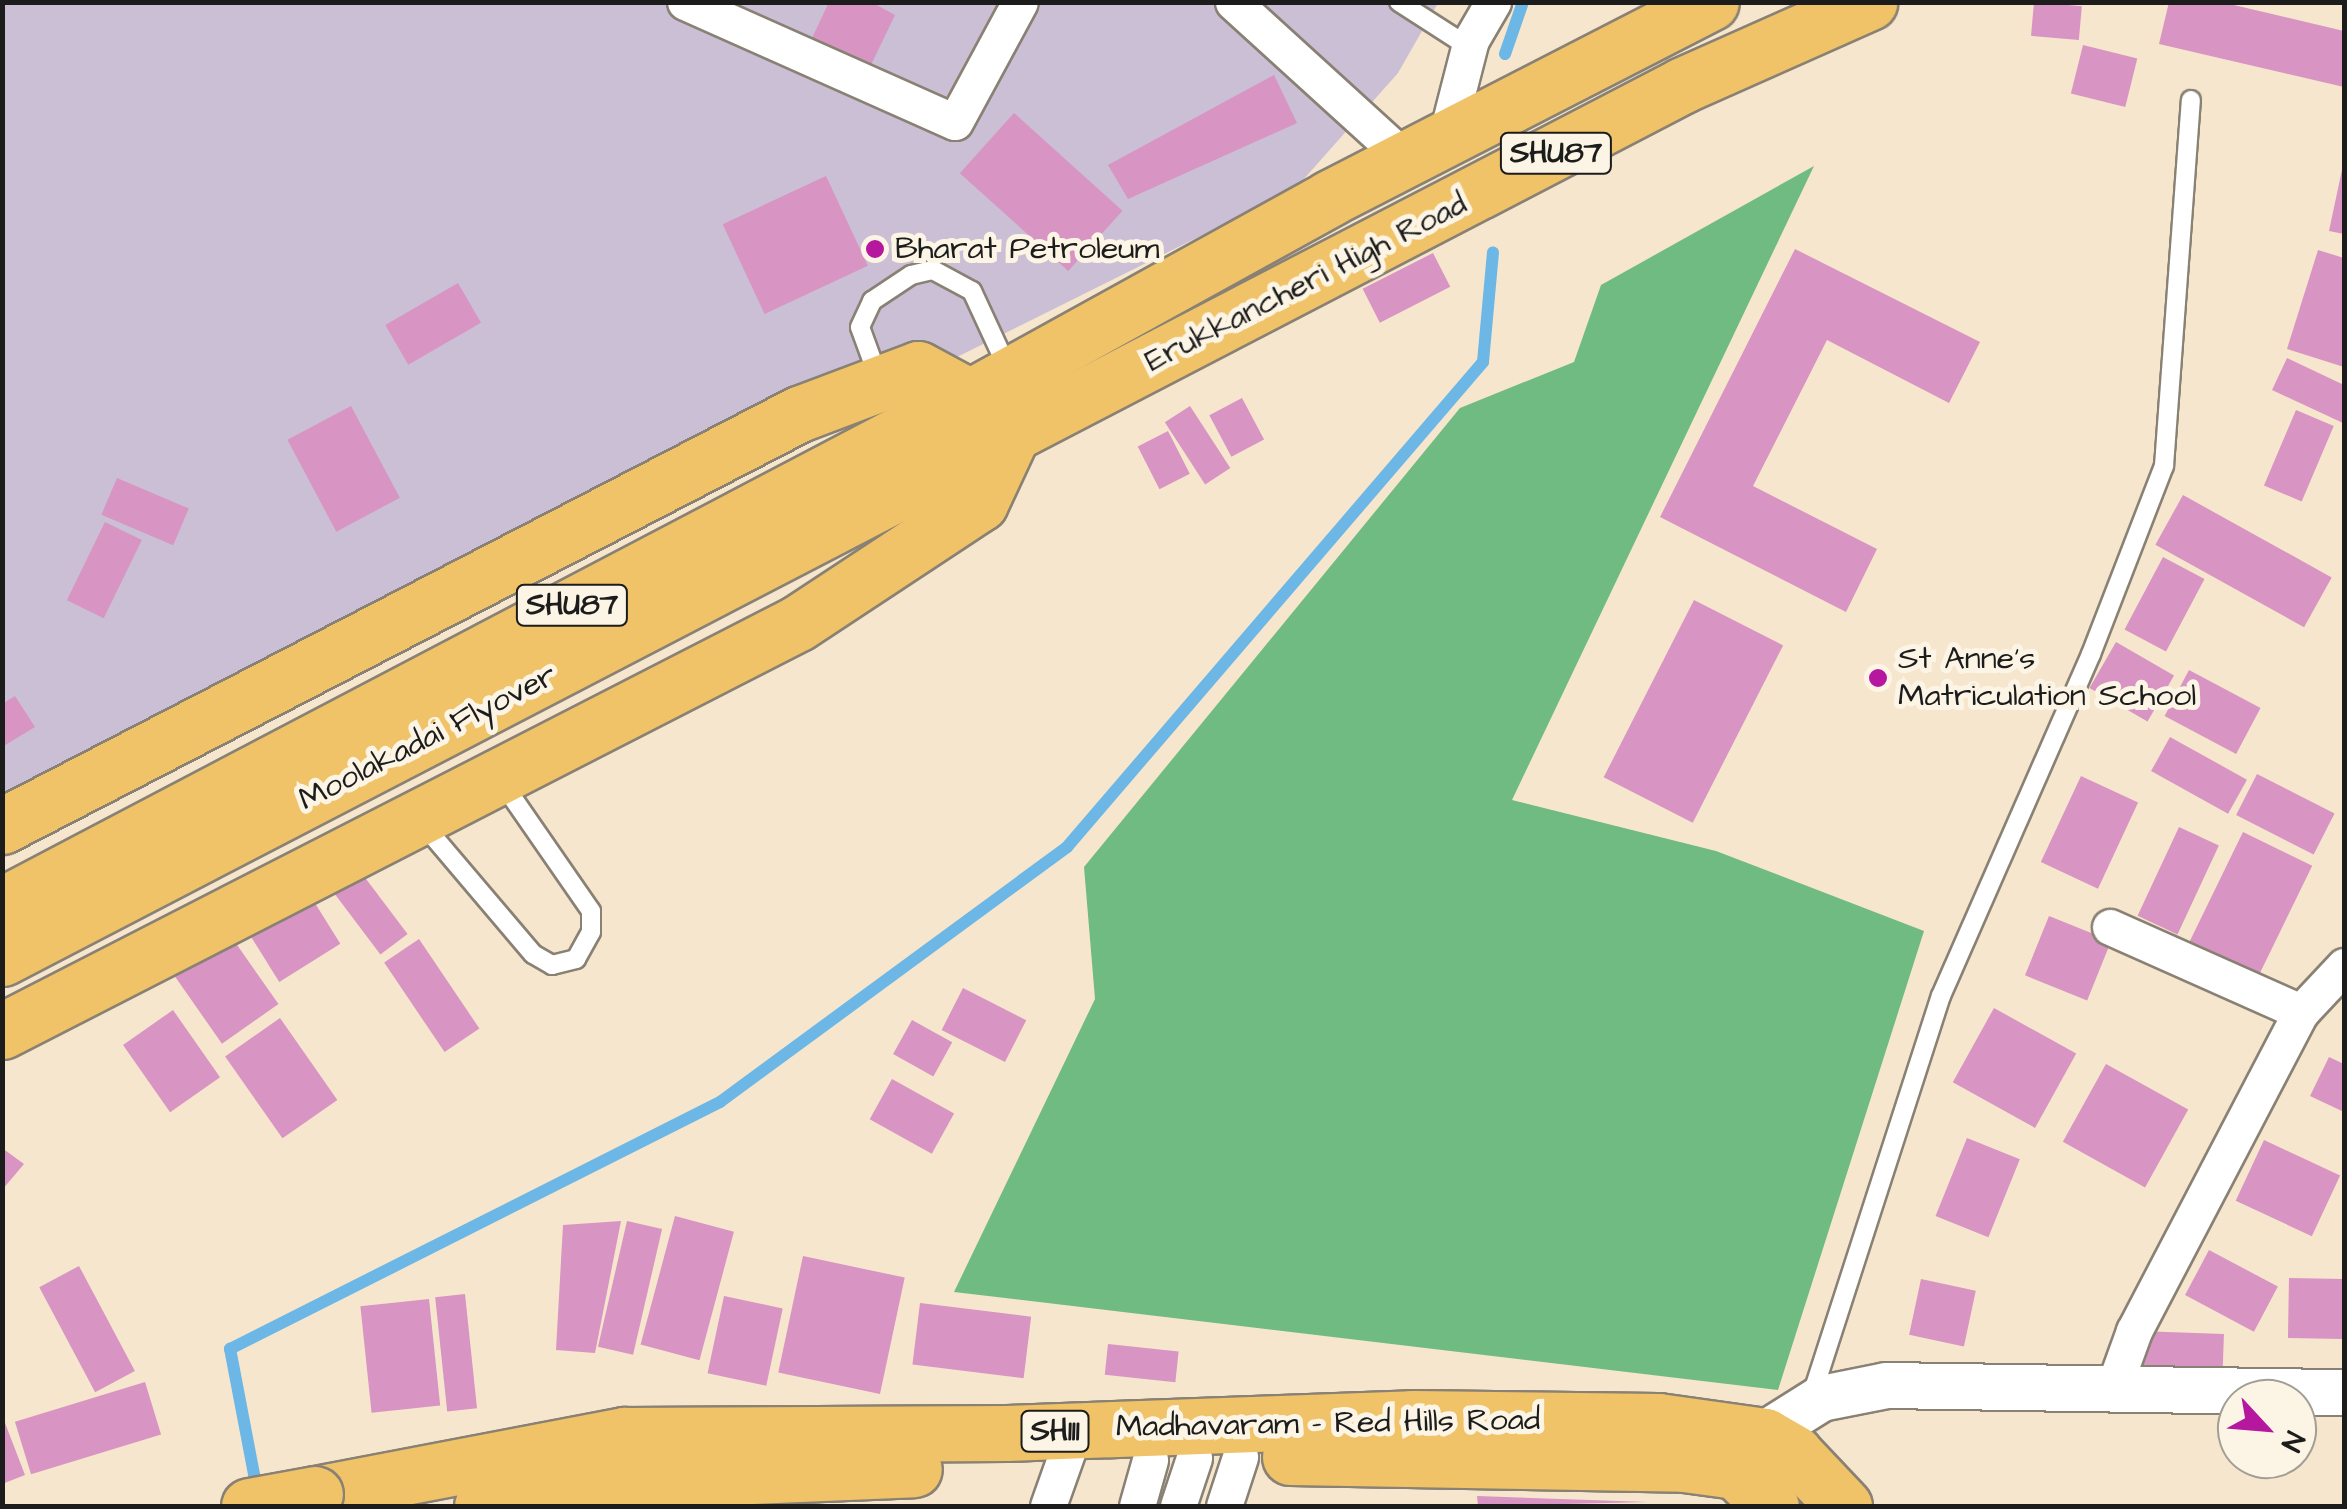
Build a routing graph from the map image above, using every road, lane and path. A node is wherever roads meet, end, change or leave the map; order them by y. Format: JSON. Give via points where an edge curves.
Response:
{"nodes":[{"id":1,"x":684,"y":2,"type":"edge"},
{"id":2,"x":1020,"y":2,"type":"edge"},
{"id":3,"x":1233,"y":2,"type":"edge"},
{"id":4,"x":1399,"y":2,"type":"edge"},
{"id":5,"x":1493,"y":2,"type":"edge"},
{"id":6,"x":1711,"y":2,"type":"edge"},
{"id":7,"x":1869,"y":2,"type":"edge"},
{"id":8,"x":1468,"y":47,"type":"junction"},
{"id":9,"x":2191,"y":100,"type":"dead end"},
{"id":10,"x":1448,"y":140,"type":"junction"},
{"id":11,"x":882,"y":384,"type":"junction"},
{"id":12,"x":990,"y":386,"type":"junction"},
{"id":13,"x":1012,"y":434,"type":"junction"},
{"id":14,"x":498,"y":776,"type":"junction"},
{"id":15,"x":253,"y":801,"type":"junction"},
{"id":16,"x":8,"y":816,"type":"edge"},
{"id":17,"x":418,"y":818,"type":"junction"},
{"id":18,"x":2,"y":906,"type":"edge"},
{"id":19,"x":2110,"y":926,"type":"dead end"},
{"id":20,"x":2,"y":958,"type":"edge"},
{"id":21,"x":2328,"y":992,"type":"edge"},
{"id":22,"x":2,"y":1031,"type":"edge"},
{"id":23,"x":2112,"y":1388,"type":"junction"},
{"id":24,"x":2344,"y":1392,"type":"edge"},
{"id":25,"x":1810,"y":1405,"type":"junction"},
{"id":26,"x":1736,"y":1452,"type":"junction"},
{"id":27,"x":1063,"y":1466,"type":"edge"},
{"id":28,"x":1187,"y":1482,"type":"edge"},
{"id":29,"x":250,"y":1506,"type":"edge"},
{"id":30,"x":482,"y":1506,"type":"edge"},
{"id":31,"x":1771,"y":1506,"type":"edge"},
{"id":32,"x":1844,"y":1506,"type":"edge"}],
"edges":[{"from":1,"to":2,"type":"street","via":[[955,122]]},
{"from":3,"to":10,"type":"street"},
{"from":4,"to":8,"type":"lane"},
{"from":5,"to":8,"type":"street"},
{"from":6,"to":10,"type":"main road","number":"SHU87"},
{"from":7,"to":13,"type":"main road","name":"Erukkancheri High Road","number":"SHU87","via":[[1684,84]]},
{"from":8,"to":10,"type":"street"},
{"from":9,"to":25,"type":"lane","via":[[2164,466],[2091,654],[1941,996]]},
{"from":10,"to":12,"type":"main road","number":"SHU87"},
{"from":11,"to":12,"type":"main road","via":[[918,369]]},
{"from":11,"to":12,"type":"lane","via":[[860,327],[872,302],[911,275],[933,270],[972,291]]},
{"from":11,"to":16,"type":"main road","via":[[799,414]]},
{"from":12,"to":15,"type":"main road","name":"Moolakadai Flyover","number":"SHU87"},
{"from":13,"to":14,"type":"main road","via":[[980,504],[798,623]]},
{"from":13,"to":15,"type":"main road","name":"Moolakadai Flyover","number":"SHU87"},
{"from":14,"to":17,"type":"main road"},
{"from":14,"to":17,"type":"lane","via":[[591,911],[591,932],[576,958],[552,965],[533,954]]},
{"from":15,"to":18,"type":"main road","name":"Moolakadai Flyover","number":"SHU87"},
{"from":15,"to":20,"type":"main road","name":"Moolakadai Flyover","number":"SHU87"},
{"from":17,"to":22,"type":"main road"},
{"from":19,"to":21,"type":"street"},
{"from":21,"to":23,"type":"street","via":[[2134,1331]]},
{"from":23,"to":24,"type":"street"},
{"from":23,"to":25,"type":"street","via":[[1886,1385]]},
{"from":25,"to":26,"type":"street"},
{"from":26,"to":27,"type":"main road","name":"Madhavaram - Red Hills Road","number":"SH111","via":[[1658,1421],[1412,1418]]},
{"from":26,"to":28,"type":"main road","name":"Madhavaram - Red Hills Road","number":"SH111"},
{"from":26,"to":31,"type":"main road","name":"Madhavaram - Red Hills Road","number":"SH111","via":[[1736,1471]]},
{"from":26,"to":32,"type":"main road","name":"Madhavaram - Red Hills Road","number":"SH111","via":[[1794,1453]]},
{"from":27,"to":28,"type":"main road","name":"Madhavaram - Red Hills Road","number":"SH111"},
{"from":27,"to":29,"type":"main road","name":"Madhavaram - Red Hills Road","number":"SH111","bridge":true,"via":[[624,1435]]},
{"from":27,"to":30,"type":"main road","name":"Madhavaram - Red Hills Road","number":"SH111","via":[[631,1481]]}]}
